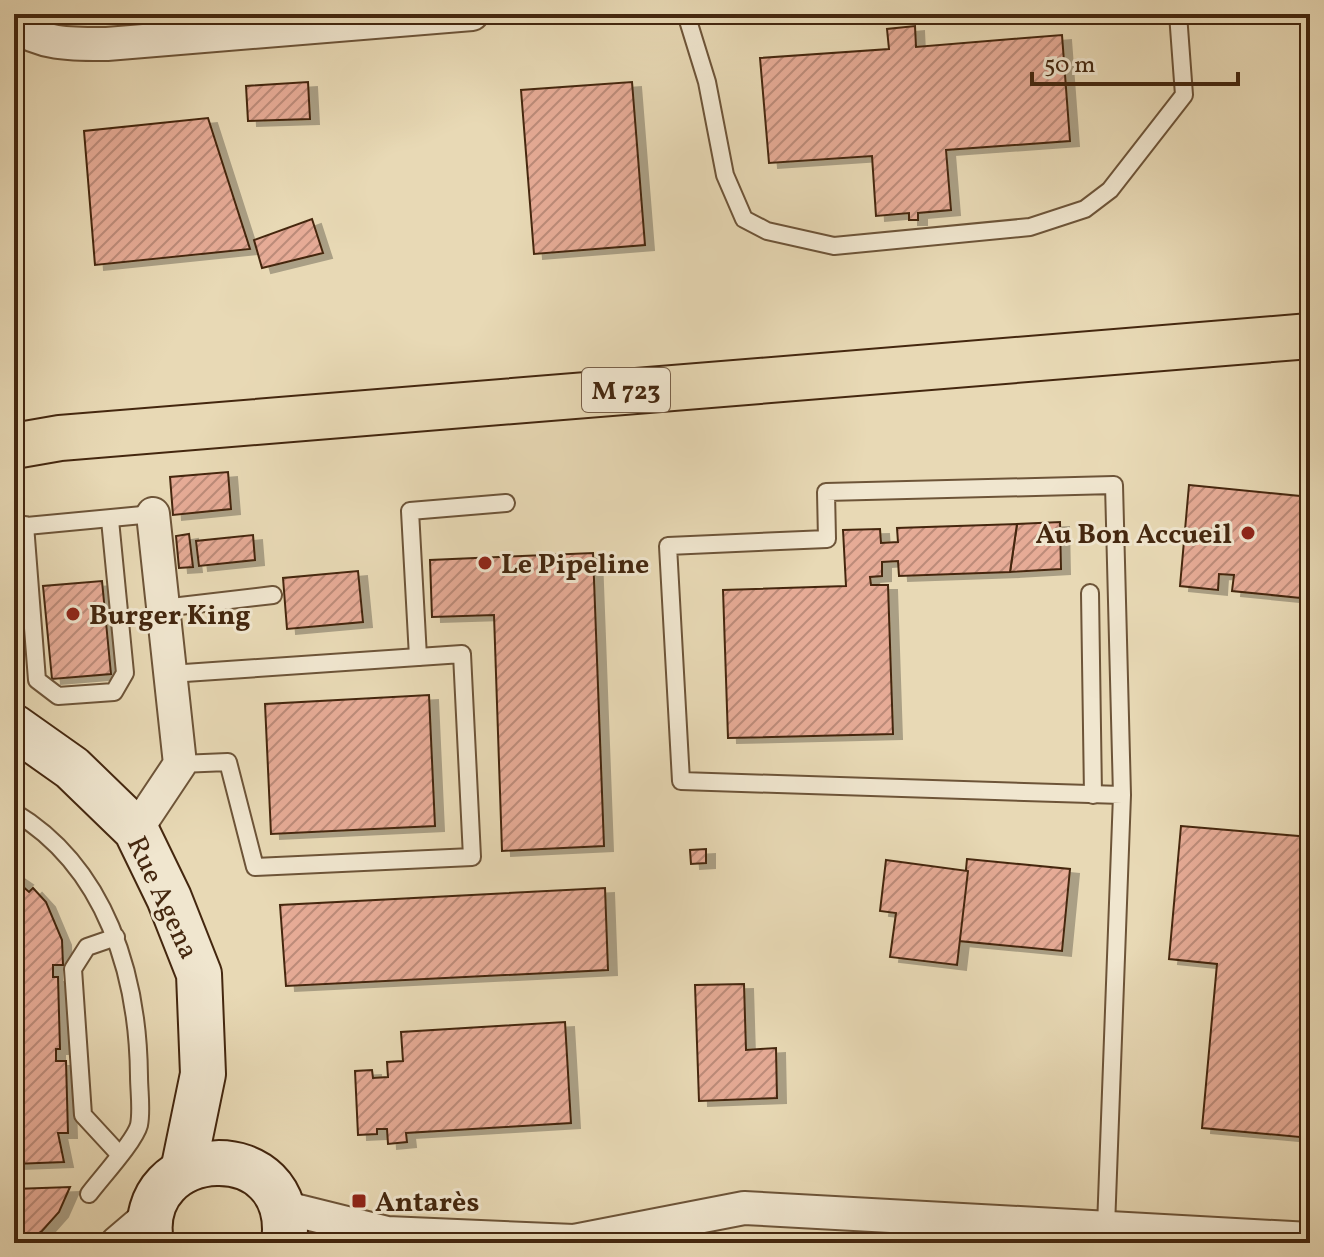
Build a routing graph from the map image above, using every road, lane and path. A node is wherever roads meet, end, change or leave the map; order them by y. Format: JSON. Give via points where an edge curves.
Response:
{"nodes":[{"id":1,"x":472,"y":14,"type":"edge"},
{"id":2,"x":1178,"y":14,"type":"edge"},
{"id":3,"x":688,"y":21,"type":"edge"},
{"id":4,"x":14,"y":25,"type":"edge"},
{"id":5,"x":1310,"y":336,"type":"edge"},
{"id":6,"x":14,"y":435,"type":"edge"},
{"id":7,"x":60,"y":438,"type":"junction"},
{"id":8,"x":14,"y":446,"type":"edge"},
{"id":9,"x":506,"y":503,"type":"dead end"},
{"id":10,"x":153,"y":514,"type":"joint"},
{"id":11,"x":110,"y":520,"type":"junction"},
{"id":12,"x":20,"y":526,"type":"edge"},
{"id":13,"x":1090,"y":593,"type":"dead end"},
{"id":14,"x":273,"y":595,"type":"dead end"},
{"id":15,"x":163,"y":608,"type":"junction"},
{"id":16,"x":418,"y":657,"type":"junction"},
{"id":17,"x":170,"y":674,"type":"junction"},
{"id":18,"x":14,"y":727,"type":"edge"},
{"id":19,"x":180,"y":764,"type":"junction"},
{"id":20,"x":1093,"y":795,"type":"junction"},
{"id":21,"x":1122,"y":795,"type":"junction"},
{"id":22,"x":14,"y":812,"type":"edge"},
{"id":23,"x":136,"y":830,"type":"junction"},
{"id":24,"x":116,"y":937,"type":"junction"},
{"id":25,"x":203,"y":1074,"type":"junction"},
{"id":26,"x":119,"y":1154,"type":"junction"},
{"id":27,"x":246,"y":1166,"type":"junction"},
{"id":28,"x":183,"y":1171,"type":"junction"},
{"id":29,"x":89,"y":1194,"type":"dead end"},
{"id":30,"x":283,"y":1225,"type":"edge"},
{"id":31,"x":1106,"y":1227,"type":"junction"},
{"id":32,"x":151,"y":1228,"type":"edge"},
{"id":33,"x":387,"y":1233,"type":"junction"},
{"id":34,"x":1310,"y":1239,"type":"edge"},
{"id":35,"x":117,"y":1243,"type":"edge"},
{"id":36,"x":350,"y":1243,"type":"edge"}],
"edges":[{"from":1,"to":4,"type":"street","via":[[107,44],[63,44]]},
{"from":2,"to":3,"type":"lane","via":[[1184,95],[1110,190],[1085,209],[1030,227],[834,246],[767,231],[744,219],[725,175],[707,82]]},
{"from":5,"to":7,"type":"main road","number":"M 723"},
{"from":6,"to":7,"type":"main road","number":"M 723"},
{"from":7,"to":8,"type":"main road","number":"M 723"},
{"from":9,"to":16,"type":"lane","via":[[410,511]]},
{"from":10,"to":11,"type":"lane"},
{"from":10,"to":15,"type":"street"},
{"from":11,"to":12,"type":"lane"},
{"from":11,"to":12,"type":"lane","via":[[125,673],[114,692],[58,696],[37,680]]},
{"from":13,"to":20,"type":"lane"},
{"from":14,"to":15,"type":"lane"},
{"from":15,"to":17,"type":"street"},
{"from":16,"to":17,"type":"lane"},
{"from":16,"to":19,"type":"lane","via":[[462,654],[472,857],[255,867],[228,762]]},
{"from":17,"to":19,"type":"street"},
{"from":18,"to":23,"type":"main road","name":"Rue Agena","via":[[72,768]]},
{"from":19,"to":23,"type":"street"},
{"from":20,"to":21,"type":"lane"},
{"from":20,"to":21,"type":"lane","via":[[681,781],[668,546],[827,539],[826,492],[1114,485]]},
{"from":21,"to":31,"type":"lane"},
{"from":22,"to":24,"type":"lane","via":[[85,878]]},
{"from":23,"to":25,"type":"main road","name":"Rue Agena","via":[[199,974]]},
{"from":24,"to":26,"type":"lane","via":[[138,1028],[139,1127]]},
{"from":24,"to":26,"type":"lane","via":[[87,947],[73,969],[83,1115]]},
{"from":25,"to":27,"type":"main road","name":"Rue Agena"},
{"from":25,"to":28,"type":"main road","name":"Rue Agena"},
{"from":26,"to":29,"type":"lane"},
{"from":27,"to":28,"type":"main road","via":[[214,1161]]},
{"from":27,"to":30,"type":"main road","name":"Rue Agena","via":[[272,1189]]},
{"from":28,"to":32,"type":"main road","via":[[170,1182]]},
{"from":30,"to":33,"type":"street"},
{"from":31,"to":33,"type":"street","via":[[744,1208],[574,1241]]},
{"from":31,"to":34,"type":"street"},
{"from":32,"to":35,"type":"street"},
{"from":33,"to":36,"type":"street"}]}
